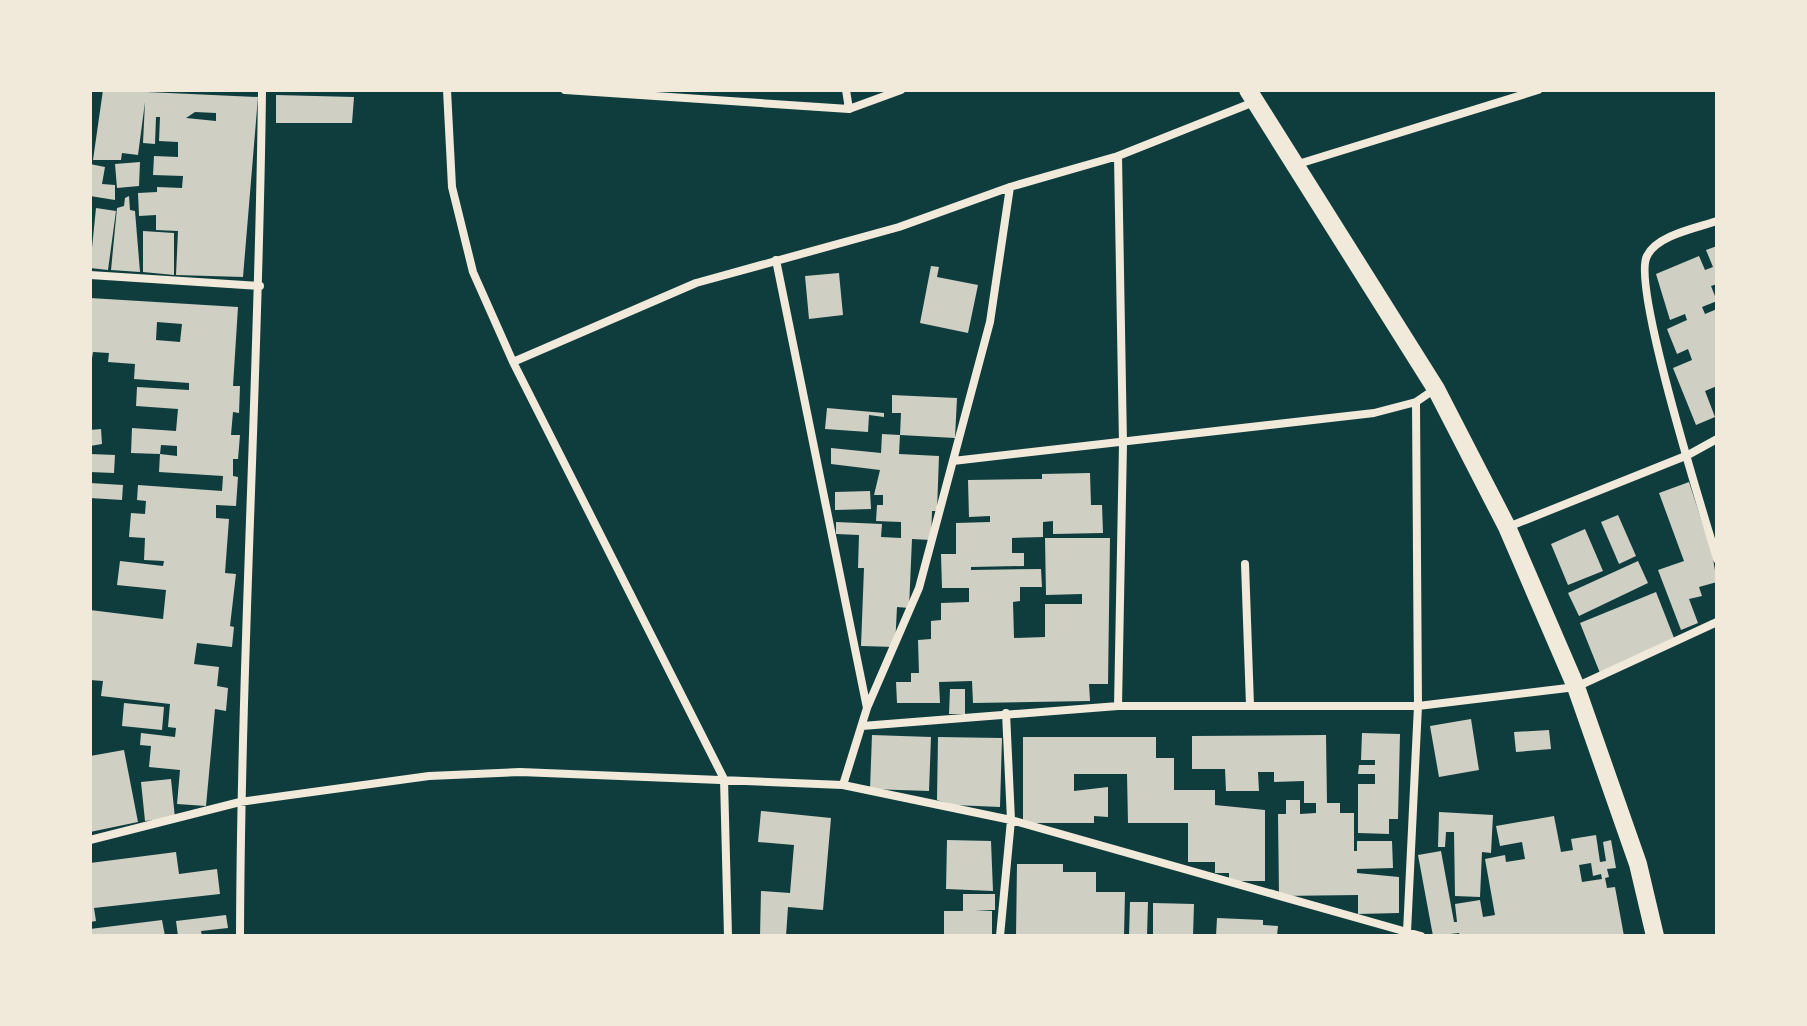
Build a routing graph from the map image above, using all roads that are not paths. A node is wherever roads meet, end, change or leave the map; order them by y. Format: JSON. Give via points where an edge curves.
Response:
{"nodes":[{"id":1,"x":262,"y":90,"type":"edge"},
{"id":2,"x":447,"y":90,"type":"edge"},
{"id":3,"x":565,"y":90,"type":"edge"},
{"id":4,"x":846,"y":90,"type":"edge"},
{"id":5,"x":901,"y":90,"type":"edge"},
{"id":6,"x":1538,"y":90,"type":"edge"},
{"id":7,"x":1251,"y":96,"type":"edge"},
{"id":8,"x":849,"y":109,"type":"junction"},
{"id":9,"x":1118,"y":156,"type":"junction"},
{"id":10,"x":1295,"y":165,"type":"junction"},
{"id":11,"x":1010,"y":187,"type":"junction"},
{"id":12,"x":1717,"y":221,"type":"edge"},
{"id":13,"x":776,"y":260,"type":"junction"},
{"id":14,"x":90,"y":275,"type":"edge"},
{"id":15,"x":260,"y":286,"type":"junction"},
{"id":16,"x":513,"y":362,"type":"junction"},
{"id":17,"x":1436,"y":389,"type":"junction"},
{"id":18,"x":1416,"y":402,"type":"junction"},
{"id":19,"x":1716,"y":438,"type":"edge"},
{"id":20,"x":1123,"y":444,"type":"junction"},
{"id":21,"x":1688,"y":455,"type":"junction"},
{"id":22,"x":953,"y":461,"type":"junction"},
{"id":23,"x":1507,"y":527,"type":"junction"},
{"id":24,"x":1717,"y":559,"type":"edge"},
{"id":25,"x":1245,"y":564,"type":"dead end"},
{"id":26,"x":1717,"y":622,"type":"edge"},
{"id":27,"x":1576,"y":687,"type":"junction"},
{"id":28,"x":1250,"y":705,"type":"junction"},
{"id":29,"x":1118,"y":706,"type":"junction"},
{"id":30,"x":1418,"y":706,"type":"junction"},
{"id":31,"x":867,"y":708,"type":"junction"},
{"id":32,"x":1006,"y":713,"type":"junction"},
{"id":33,"x":862,"y":726,"type":"junction"},
{"id":34,"x":724,"y":779,"type":"junction"},
{"id":35,"x":843,"y":785,"type":"junction"},
{"id":36,"x":240,"y":802,"type":"junction"},
{"id":37,"x":1011,"y":820,"type":"junction"},
{"id":38,"x":90,"y":840,"type":"edge"},
{"id":39,"x":1407,"y":932,"type":"junction"},
{"id":40,"x":240,"y":936,"type":"edge"},
{"id":41,"x":728,"y":936,"type":"edge"},
{"id":42,"x":1000,"y":936,"type":"edge"},
{"id":43,"x":1421,"y":936,"type":"edge"},
{"id":44,"x":1655,"y":936,"type":"edge"}],
"edges":[{"from":1,"to":15,"type":"street"},
{"from":2,"to":16,"type":"street","via":[[452,187],[463,237]]},
{"from":3,"to":8,"type":"street"},
{"from":4,"to":8,"type":"street"},
{"from":5,"to":8,"type":"street"},
{"from":6,"to":10,"type":"street"},
{"from":7,"to":9,"type":"street"},
{"from":7,"to":10,"type":"highway"},
{"from":9,"to":11,"type":"street"},
{"from":9,"to":20,"type":"street"},
{"from":10,"to":17,"type":"highway"},
{"from":11,"to":13,"type":"street","via":[[899,227]]},
{"from":11,"to":22,"type":"street","via":[[990,322]]},
{"from":12,"to":21,"type":"street","via":[[1655,247],[1644,265],[1654,327]]},
{"from":13,"to":16,"type":"street","via":[[696,283]]},
{"from":13,"to":31,"type":"street"},
{"from":14,"to":15,"type":"street"},
{"from":15,"to":36,"type":"street"},
{"from":16,"to":34,"type":"street"},
{"from":17,"to":18,"type":"street"},
{"from":17,"to":23,"type":"highway"},
{"from":18,"to":20,"type":"street","via":[[1374,413]]},
{"from":18,"to":30,"type":"street"},
{"from":19,"to":21,"type":"street"},
{"from":20,"to":22,"type":"street"},
{"from":20,"to":29,"type":"street"},
{"from":21,"to":23,"type":"street"},
{"from":21,"to":24,"type":"street"},
{"from":22,"to":31,"type":"street","via":[[919,588]]},
{"from":23,"to":27,"type":"highway"},
{"from":25,"to":28,"type":"street"},
{"from":26,"to":27,"type":"street"},
{"from":27,"to":30,"type":"street"},
{"from":27,"to":44,"type":"highway","via":[[1638,864]]},
{"from":28,"to":29,"type":"street"},
{"from":28,"to":30,"type":"street"},
{"from":29,"to":32,"type":"street"},
{"from":30,"to":39,"type":"street"},
{"from":31,"to":33,"type":"street"},
{"from":32,"to":33,"type":"street"},
{"from":32,"to":37,"type":"street"},
{"from":33,"to":35,"type":"street"},
{"from":34,"to":35,"type":"street"},
{"from":34,"to":36,"type":"street","via":[[474,773]]},
{"from":34,"to":41,"type":"street"},
{"from":35,"to":37,"type":"street"},
{"from":36,"to":38,"type":"street"},
{"from":36,"to":40,"type":"street"},
{"from":37,"to":39,"type":"street"},
{"from":37,"to":42,"type":"street"},
{"from":39,"to":43,"type":"street"}]}
